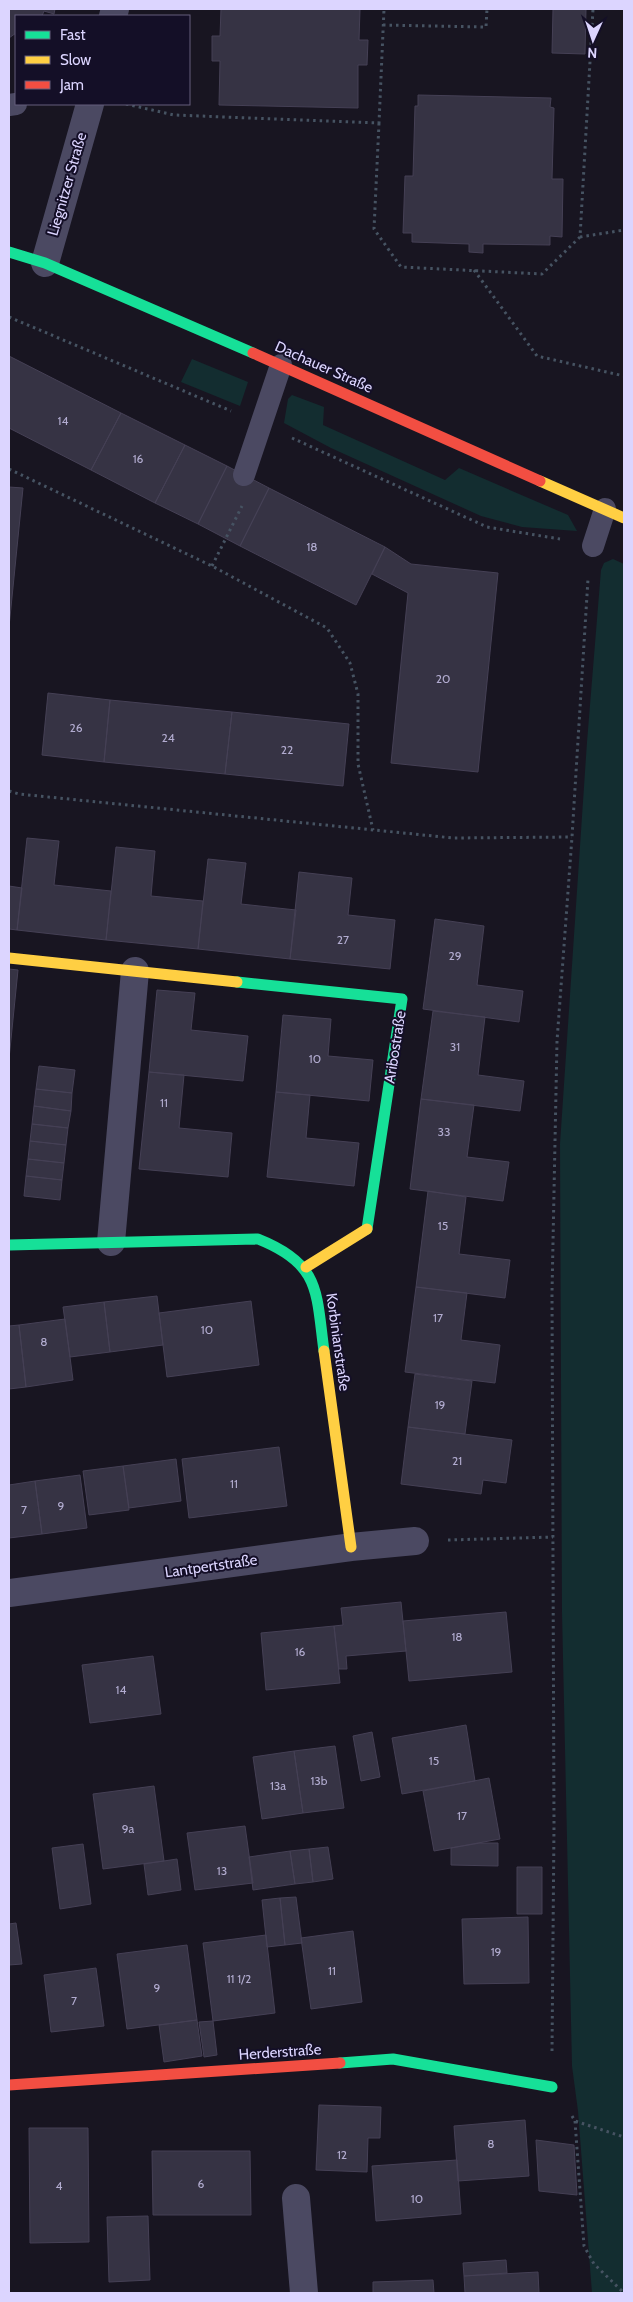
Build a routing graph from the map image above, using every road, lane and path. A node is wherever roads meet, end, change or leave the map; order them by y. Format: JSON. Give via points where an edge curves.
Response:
{"nodes":[{"id":1,"x":384,"y":9,"type":"edge"},
{"id":2,"x":487,"y":9,"type":"edge"},
{"id":3,"x":593,"y":9,"type":"edge"},
{"id":4,"x":383,"y":25,"type":"junction"},
{"id":5,"x":90,"y":105,"type":"edge"},
{"id":6,"x":130,"y":105,"type":"edge"},
{"id":7,"x":379,"y":123,"type":"junction"},
{"id":8,"x":624,"y":230,"type":"edge"},
{"id":9,"x":580,"y":237,"type":"junction"},
{"id":10,"x":9,"y":252,"type":"edge"},
{"id":11,"x":45,"y":264,"type":"junction"},
{"id":12,"x":474,"y":270,"type":"junction"},
{"id":13,"x":281,"y":365,"type":"junction"},
{"id":14,"x":624,"y":376,"type":"edge"},
{"id":15,"x":9,"y":469,"type":"edge"},
{"id":16,"x":244,"y":475,"type":"dead end"},
{"id":17,"x":615,"y":513,"type":"edge"},
{"id":18,"x":226,"y":538,"type":"dead end"},
{"id":19,"x":594,"y":546,"type":"joint"},
{"id":20,"x":212,"y":566,"type":"junction"},
{"id":21,"x":9,"y":791,"type":"edge"},
{"id":22,"x":373,"y":830,"type":"junction"},
{"id":23,"x":572,"y":837,"type":"junction"},
{"id":24,"x":9,"y":958,"type":"edge"},
{"id":25,"x":135,"y":971,"type":"junction"},
{"id":26,"x":111,"y":1242,"type":"junction"},
{"id":27,"x":9,"y":1245,"type":"edge"},
{"id":28,"x":306,"y":1267,"type":"junction"},
{"id":29,"x":553,"y":1537,"type":"junction"},
{"id":30,"x":415,"y":1541,"type":"joint"},
{"id":31,"x":351,"y":1547,"type":"junction"},
{"id":32,"x":9,"y":1593,"type":"edge"},
{"id":33,"x":9,"y":2085,"type":"edge"},
{"id":34,"x":552,"y":2087,"type":"junction"},
{"id":35,"x":575,"y":2121,"type":"junction"},
{"id":36,"x":624,"y":2137,"type":"edge"},
{"id":37,"x":296,"y":2198,"type":"dead end"},
{"id":38,"x":304,"y":2293,"type":"edge"},
{"id":39,"x":624,"y":2293,"type":"edge"}],
"edges":[{"from":1,"to":4,"type":"path"},
{"from":2,"to":4,"type":"path","via":[[486,27]]},
{"from":3,"to":9,"type":"path"},
{"from":4,"to":7,"type":"path"},
{"from":5,"to":11,"type":"street","name":"Liegnitzer Straße"},
{"from":6,"to":7,"type":"path","via":[[174,115]]},
{"from":7,"to":12,"type":"path","via":[[374,229],[401,266]]},
{"from":8,"to":9,"type":"path"},
{"from":9,"to":12,"type":"path","via":[[542,274]]},
{"from":10,"to":11,"type":"street","name":"Dachauer Straße"},
{"from":11,"to":13,"type":"street","name":"Dachauer Straße"},
{"from":12,"to":14,"type":"path","via":[[537,356]]},
{"from":13,"to":16,"type":"lane"},
{"from":13,"to":17,"type":"street","name":"Dachauer Straße"},
{"from":15,"to":20,"type":"path"},
{"from":17,"to":19,"type":"lane"},
{"from":18,"to":20,"type":"path"},
{"from":19,"to":23,"type":"path","via":[[588,575]]},
{"from":20,"to":22,"type":"path","via":[[327,628],[350,663],[358,694],[358,764]]},
{"from":21,"to":22,"type":"path"},
{"from":22,"to":23,"type":"path","via":[[453,838]]},
{"from":23,"to":29,"type":"path","via":[[557,1041],[552,1293]]},
{"from":24,"to":25,"type":"street","name":"Aribostraße"},
{"from":25,"to":26,"type":"street"},
{"from":25,"to":28,"type":"street","name":"Aribostraße","via":[[402,998],[367,1230]]},
{"from":26,"to":27,"type":"street"},
{"from":26,"to":28,"type":"street","via":[[258,1239],[283,1249]]},
{"from":28,"to":31,"type":"street","name":"Korbinianstraße","via":[[315,1288]]},
{"from":29,"to":30,"type":"path"},
{"from":29,"to":34,"type":"path"},
{"from":30,"to":31,"type":"street","name":"Lantpertstraße"},
{"from":31,"to":32,"type":"street","name":"Lantpertstraße"},
{"from":33,"to":34,"type":"street","name":"Herderstraße","via":[[393,2059]]},
{"from":34,"to":35,"type":"path"},
{"from":35,"to":36,"type":"path"},
{"from":35,"to":39,"type":"path","via":[[584,2246],[594,2264]]},
{"from":37,"to":38,"type":"street"}]}
